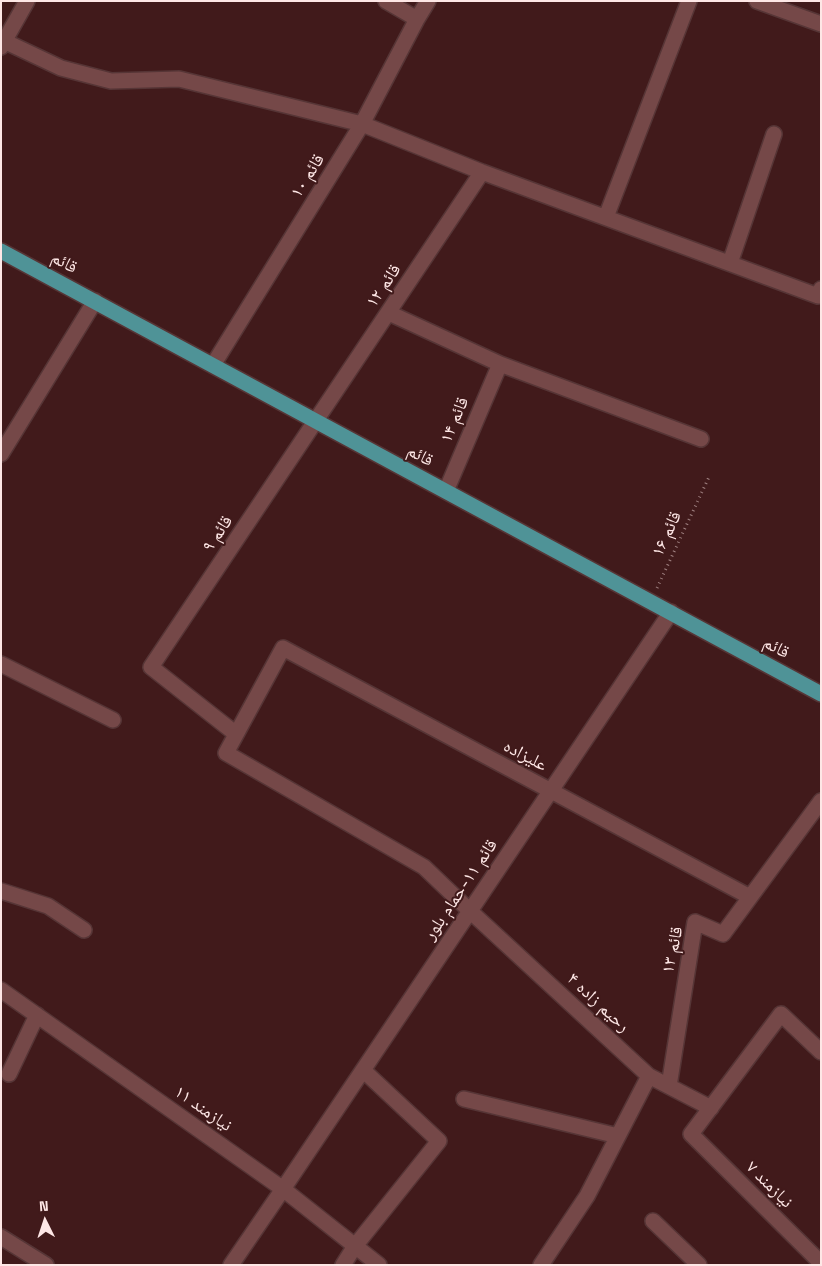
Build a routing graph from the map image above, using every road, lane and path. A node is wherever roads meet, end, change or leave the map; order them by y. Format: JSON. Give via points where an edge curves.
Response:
{"nodes":[{"id":1,"x":28,"y":1,"type":"edge"},
{"id":2,"x":386,"y":1,"type":"edge"},
{"id":3,"x":428,"y":1,"type":"edge"},
{"id":4,"x":688,"y":1,"type":"edge"},
{"id":5,"x":757,"y":1,"type":"edge"},
{"id":6,"x":417,"y":19,"type":"junction"},
{"id":7,"x":821,"y":24,"type":"edge"},
{"id":8,"x":3,"y":44,"type":"edge"},
{"id":9,"x":362,"y":124,"type":"junction"},
{"id":10,"x":774,"y":134,"type":"dead end"},
{"id":11,"x":482,"y":172,"type":"junction"},
{"id":12,"x":606,"y":217,"type":"junction"},
{"id":13,"x":1,"y":251,"type":"edge"},
{"id":14,"x":730,"y":264,"type":"junction"},
{"id":15,"x":821,"y":289,"type":"edge"},
{"id":16,"x":95,"y":301,"type":"junction"},
{"id":17,"x":388,"y":313,"type":"junction"},
{"id":18,"x":500,"y":364,"type":"junction"},
{"id":19,"x":213,"y":365,"type":"junction"},
{"id":20,"x":316,"y":421,"type":"junction"},
{"id":21,"x":702,"y":439,"type":"dead end"},
{"id":22,"x":1,"y":454,"type":"edge"},
{"id":23,"x":709,"y":477,"type":"dead end"},
{"id":24,"x":446,"y":491,"type":"junction"},
{"id":25,"x":651,"y":602,"type":"junction"},
{"id":26,"x":671,"y":612,"type":"junction"},
{"id":27,"x":1,"y":664,"type":"edge"},
{"id":28,"x":821,"y":694,"type":"edge"},
{"id":29,"x":113,"y":720,"type":"dead end"},
{"id":30,"x":236,"y":734,"type":"junction"},
{"id":31,"x":550,"y":791,"type":"junction"},
{"id":32,"x":821,"y":800,"type":"edge"},
{"id":33,"x":1,"y":891,"type":"edge"},
{"id":34,"x":750,"y":897,"type":"junction"},
{"id":35,"x":470,"y":911,"type":"junction"},
{"id":36,"x":84,"y":930,"type":"dead end"},
{"id":37,"x":1,"y":990,"type":"edge"},
{"id":38,"x":37,"y":1015,"type":"junction"},
{"id":39,"x":821,"y":1052,"type":"edge"},
{"id":40,"x":363,"y":1070,"type":"junction"},
{"id":41,"x":9,"y":1074,"type":"dead end"},
{"id":42,"x":649,"y":1076,"type":"junction"},
{"id":43,"x":669,"y":1086,"type":"junction"},
{"id":44,"x":464,"y":1098,"type":"dead end"},
{"id":45,"x":711,"y":1108,"type":"junction"},
{"id":46,"x":618,"y":1136,"type":"junction"},
{"id":47,"x":283,"y":1189,"type":"junction"},
{"id":48,"x":653,"y":1221,"type":"dead end"},
{"id":49,"x":1,"y":1237,"type":"edge"},
{"id":50,"x":354,"y":1246,"type":"junction"},
{"id":51,"x":821,"y":1263,"type":"edge"},
{"id":52,"x":46,"y":1265,"type":"edge"},
{"id":53,"x":231,"y":1265,"type":"edge"},
{"id":54,"x":343,"y":1265,"type":"edge"},
{"id":55,"x":378,"y":1265,"type":"edge"},
{"id":56,"x":541,"y":1265,"type":"edge"},
{"id":57,"x":699,"y":1265,"type":"edge"}],
"edges":[{"from":1,"to":8,"type":"street"},
{"from":2,"to":6,"type":"street"},
{"from":3,"to":6,"type":"street","name":"قائم ۱۰"},
{"from":4,"to":12,"type":"street"},
{"from":5,"to":7,"type":"street"},
{"from":6,"to":9,"type":"street","name":"قائم ۱۰"},
{"from":8,"to":9,"type":"street","via":[[61,68],[112,81],[179,79]]},
{"from":9,"to":11,"type":"street"},
{"from":9,"to":19,"type":"street","name":"قائم ۱۰"},
{"from":10,"to":14,"type":"street"},
{"from":11,"to":12,"type":"street"},
{"from":11,"to":17,"type":"street","name":"قائم ۱۲"},
{"from":12,"to":14,"type":"street"},
{"from":13,"to":16,"type":"main road","name":"قائم"},
{"from":14,"to":15,"type":"street","via":[[818,296]]},
{"from":16,"to":19,"type":"main road","name":"قائم"},
{"from":16,"to":22,"type":"street"},
{"from":17,"to":18,"type":"street"},
{"from":17,"to":20,"type":"street","name":"قائم ۱۲"},
{"from":18,"to":21,"type":"street"},
{"from":18,"to":24,"type":"street","name":"قائم ۱۴"},
{"from":19,"to":20,"type":"main road","name":"قائم"},
{"from":20,"to":24,"type":"main road","name":"قائم"},
{"from":20,"to":30,"type":"street","name":"قائم ۹","via":[[151,668]]},
{"from":23,"to":25,"type":"path","name":"قائم ۱۶"},
{"from":24,"to":25,"type":"main road","name":"قائم"},
{"from":25,"to":26,"type":"main road","name":"قائم"},
{"from":26,"to":28,"type":"main road","name":"قائم"},
{"from":26,"to":31,"type":"street","name":"قائم ۱۱-حمام بلور"},
{"from":27,"to":29,"type":"street"},
{"from":30,"to":31,"type":"street","name":"علیزاده","via":[[283,648]]},
{"from":30,"to":35,"type":"street","name":"رحیم زاده ۴","via":[[226,753],[424,867]]},
{"from":31,"to":34,"type":"street","name":"علیزاده"},
{"from":31,"to":35,"type":"street","name":"قائم ۱۱-حمام بلور"},
{"from":32,"to":34,"type":"street","name":"قائم ۱۳"},
{"from":33,"to":36,"type":"street","via":[[48,906]]},
{"from":34,"to":43,"type":"street","name":"قائم ۱۳","via":[[723,934],[695,922]]},
{"from":35,"to":40,"type":"street","name":"قائم ۱۱-حمام بلور"},
{"from":35,"to":42,"type":"street","name":"رحیم زاده ۴"},
{"from":37,"to":38,"type":"street","name":"نیازمند ۱۱"},
{"from":38,"to":41,"type":"street"},
{"from":38,"to":47,"type":"street","name":"نیازمند ۱۱"},
{"from":39,"to":45,"type":"street","via":[[781,1014]]},
{"from":40,"to":47,"type":"street","name":"قائم ۱۱-حمام بلور"},
{"from":40,"to":50,"type":"street","via":[[439,1141]]},
{"from":42,"to":43,"type":"street","name":"رحیم زاده ۴"},
{"from":42,"to":46,"type":"street"},
{"from":43,"to":45,"type":"street","name":"رحیم زاده ۴"},
{"from":44,"to":46,"type":"street"},
{"from":45,"to":51,"type":"street","name":"نیازمند ۷","via":[[691,1134]]},
{"from":46,"to":56,"type":"street","via":[[588,1196]]},
{"from":47,"to":50,"type":"street","name":"نیازمند ۱۱"},
{"from":47,"to":53,"type":"street","name":"قائم ۱۱-حمام بلور"},
{"from":48,"to":57,"type":"street"},
{"from":49,"to":52,"type":"street"},
{"from":50,"to":54,"type":"street"},
{"from":50,"to":55,"type":"street","name":"نیازمند ۱۱"}]}
